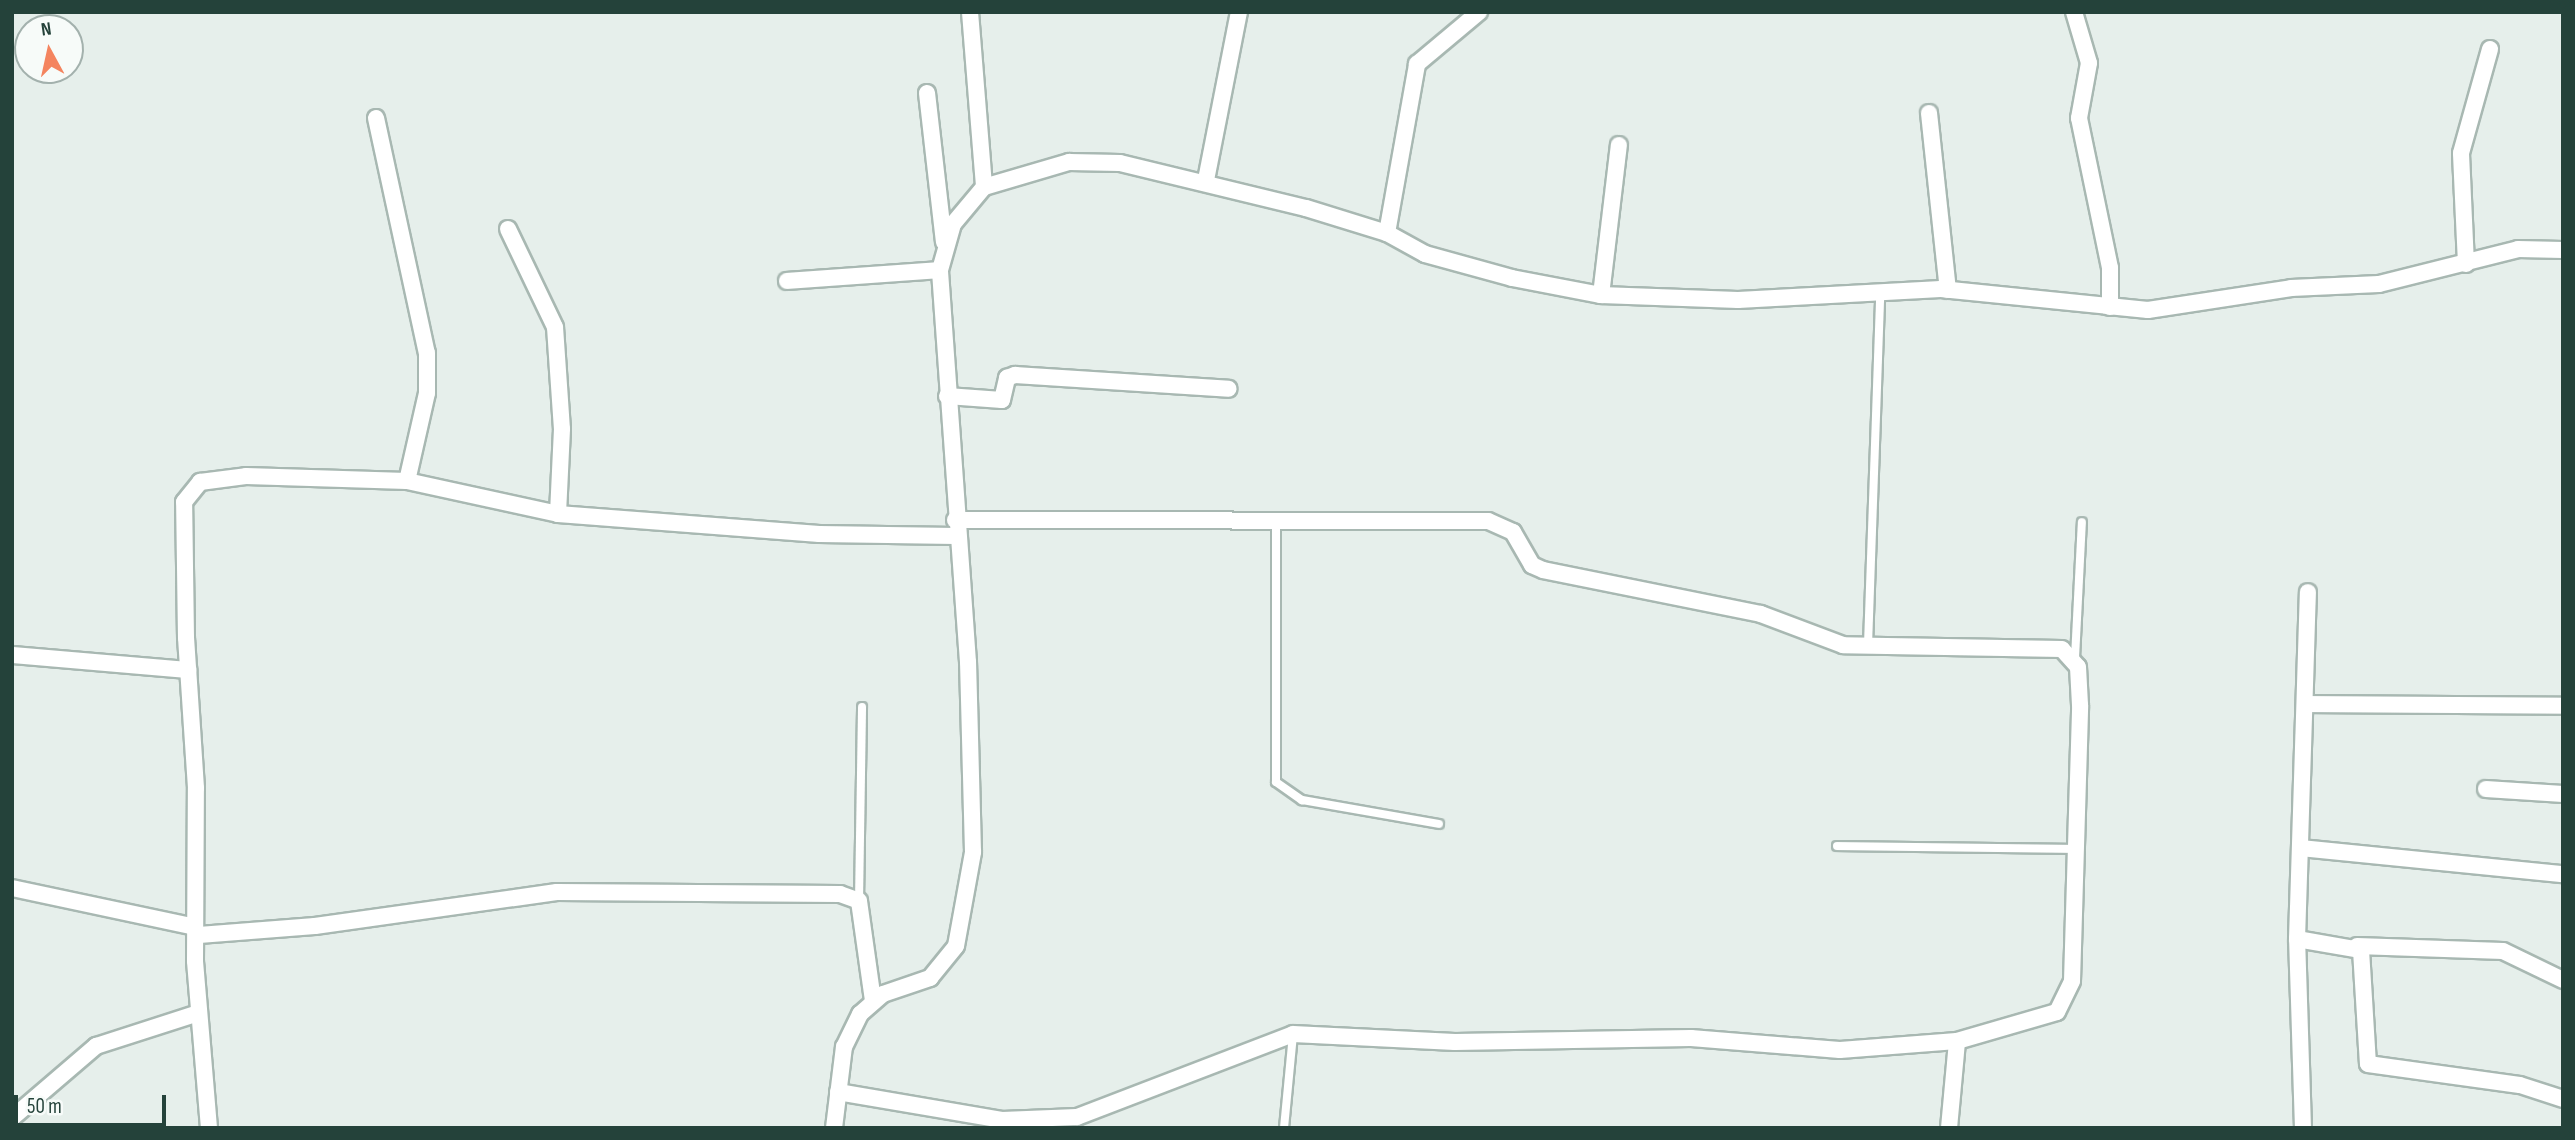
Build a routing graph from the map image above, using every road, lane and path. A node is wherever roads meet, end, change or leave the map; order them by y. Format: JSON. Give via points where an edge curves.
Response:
{"nodes":[{"id":1,"x":970,"y":12,"type":"edge"},
{"id":2,"x":1239,"y":12,"type":"edge"},
{"id":3,"x":1479,"y":12,"type":"edge"},
{"id":4,"x":2074,"y":12,"type":"edge"},
{"id":5,"x":2490,"y":49,"type":"dead end"},
{"id":6,"x":927,"y":93,"type":"dead end"},
{"id":7,"x":1929,"y":113,"type":"dead end"},
{"id":8,"x":376,"y":118,"type":"dead end"},
{"id":9,"x":1619,"y":145,"type":"dead end"},
{"id":10,"x":1206,"y":180,"type":"junction"},
{"id":11,"x":984,"y":187,"type":"junction"},
{"id":12,"x":508,"y":229,"type":"dead end"},
{"id":13,"x":1387,"y":233,"type":"junction"},
{"id":14,"x":945,"y":248,"type":"junction"},
{"id":15,"x":2563,"y":250,"type":"edge"},
{"id":16,"x":2466,"y":264,"type":"junction"},
{"id":17,"x":940,"y":270,"type":"junction"},
{"id":18,"x":787,"y":281,"type":"dead end"},
{"id":19,"x":1948,"y":290,"type":"junction"},
{"id":20,"x":1880,"y":293,"type":"junction"},
{"id":21,"x":1601,"y":295,"type":"junction"},
{"id":22,"x":2110,"y":307,"type":"junction"},
{"id":23,"x":1229,"y":389,"type":"dead end"},
{"id":24,"x":947,"y":396,"type":"junction"},
{"id":25,"x":407,"y":481,"type":"junction"},
{"id":26,"x":558,"y":514,"type":"junction"},
{"id":27,"x":2082,"y":522,"type":"dead end"},
{"id":28,"x":1276,"y":525,"type":"junction"},
{"id":29,"x":956,"y":528,"type":"junction"},
{"id":30,"x":2308,"y":592,"type":"dead end"},
{"id":31,"x":1868,"y":645,"type":"junction"},
{"id":32,"x":12,"y":655,"type":"edge"},
{"id":33,"x":2075,"y":659,"type":"junction"},
{"id":34,"x":188,"y":670,"type":"junction"},
{"id":35,"x":2308,"y":704,"type":"junction"},
{"id":36,"x":2563,"y":706,"type":"edge"},
{"id":37,"x":862,"y":707,"type":"dead end"},
{"id":38,"x":2486,"y":789,"type":"dead end"},
{"id":39,"x":2563,"y":794,"type":"edge"},
{"id":40,"x":1439,"y":824,"type":"dead end"},
{"id":41,"x":1837,"y":846,"type":"dead end"},
{"id":42,"x":2301,"y":848,"type":"junction"},
{"id":43,"x":2080,"y":849,"type":"junction"},
{"id":44,"x":2563,"y":874,"type":"edge"},
{"id":45,"x":12,"y":888,"type":"edge"},
{"id":46,"x":859,"y":901,"type":"junction"},
{"id":47,"x":197,"y":931,"type":"junction"},
{"id":48,"x":2297,"y":939,"type":"junction"},
{"id":49,"x":2357,"y":946,"type":"junction"},
{"id":50,"x":2563,"y":979,"type":"edge"},
{"id":51,"x":873,"y":1000,"type":"junction"},
{"id":52,"x":199,"y":1013,"type":"junction"},
{"id":53,"x":1293,"y":1034,"type":"junction"},
{"id":54,"x":1957,"y":1041,"type":"junction"},
{"id":55,"x":838,"y":1092,"type":"junction"},
{"id":56,"x":2563,"y":1099,"type":"edge"},
{"id":57,"x":12,"y":1118,"type":"edge"},
{"id":58,"x":209,"y":1128,"type":"edge"},
{"id":59,"x":834,"y":1128,"type":"edge"},
{"id":60,"x":1284,"y":1128,"type":"edge"},
{"id":61,"x":1949,"y":1128,"type":"edge"},
{"id":62,"x":2303,"y":1128,"type":"edge"}],
"edges":[{"from":1,"to":11,"type":"street"},
{"from":2,"to":10,"type":"street"},
{"from":3,"to":13,"type":"street","via":[[1417,64]]},
{"from":4,"to":22,"type":"street","via":[[2089,63],[2079,118],[2110,268]]},
{"from":5,"to":16,"type":"street","via":[[2461,153]]},
{"from":6,"to":14,"type":"street"},
{"from":7,"to":19,"type":"street"},
{"from":8,"to":25,"type":"street","via":[[427,353],[427,393]]},
{"from":9,"to":21,"type":"street"},
{"from":10,"to":11,"type":"street","via":[[1120,163],[1069,162]]},
{"from":10,"to":13,"type":"street"},
{"from":11,"to":14,"type":"street","via":[[953,224]]},
{"from":12,"to":26,"type":"street","via":[[555,327],[562,429]]},
{"from":13,"to":21,"type":"street","via":[[1425,254]]},
{"from":14,"to":17,"type":"street"},
{"from":15,"to":16,"type":"street","via":[[2518,250]]},
{"from":16,"to":22,"type":"street","via":[[2379,284],[2291,288],[2148,310]]},
{"from":17,"to":18,"type":"street"},
{"from":17,"to":24,"type":"street"},
{"from":19,"to":20,"type":"street"},
{"from":19,"to":22,"type":"street"},
{"from":20,"to":21,"type":"street","via":[[1738,300]]},
{"from":20,"to":31,"type":"lane"},
{"from":23,"to":24,"type":"street","via":[[1015,375],[1007,378],[1002,400]]},
{"from":24,"to":29,"type":"street"},
{"from":25,"to":26,"type":"street"},
{"from":25,"to":34,"type":"street","via":[[246,476],[200,482],[184,502]]},
{"from":26,"to":29,"type":"street","via":[[819,534]]},
{"from":27,"to":33,"type":"lane"},
{"from":28,"to":29,"type":"street"},
{"from":28,"to":31,"type":"street","via":[[1488,521],[1513,531],[1532,565],[1543,570],[1761,614],[1843,645]]},
{"from":28,"to":40,"type":"lane","via":[[1276,782],[1302,800]]},
{"from":29,"to":51,"type":"street","via":[[968,662],[973,852],[956,946],[930,978]]},
{"from":30,"to":35,"type":"street"},
{"from":31,"to":33,"type":"street","via":[[2026,646],[2062,649]]},
{"from":32,"to":34,"type":"street"},
{"from":33,"to":43,"type":"street"},
{"from":34,"to":47,"type":"street","via":[[197,788]]},
{"from":35,"to":36,"type":"street"},
{"from":35,"to":42,"type":"street"},
{"from":37,"to":46,"type":"lane"},
{"from":38,"to":39,"type":"street"},
{"from":41,"to":43,"type":"lane"},
{"from":42,"to":44,"type":"street"},
{"from":42,"to":48,"type":"street"},
{"from":43,"to":54,"type":"street","via":[[2072,981],[2057,1012]]},
{"from":45,"to":47,"type":"street"},
{"from":46,"to":47,"type":"street","via":[[840,894],[557,891],[315,926]]},
{"from":46,"to":51,"type":"street"},
{"from":47,"to":52,"type":"street"},
{"from":48,"to":49,"type":"street"},
{"from":48,"to":62,"type":"street"},
{"from":49,"to":50,"type":"street","via":[[2503,951]]},
{"from":49,"to":56,"type":"street","via":[[2365,966],[2368,1064],[2520,1085]]},
{"from":51,"to":55,"type":"street","via":[[844,1047]]},
{"from":52,"to":57,"type":"street","via":[[96,1046]]},
{"from":52,"to":58,"type":"street"},
{"from":53,"to":54,"type":"street","via":[[1455,1042],[1691,1038],[1840,1050]]},
{"from":53,"to":55,"type":"street","via":[[1077,1117],[1002,1120]]},
{"from":53,"to":60,"type":"lane"},
{"from":54,"to":61,"type":"street"},
{"from":55,"to":59,"type":"street"}]}
